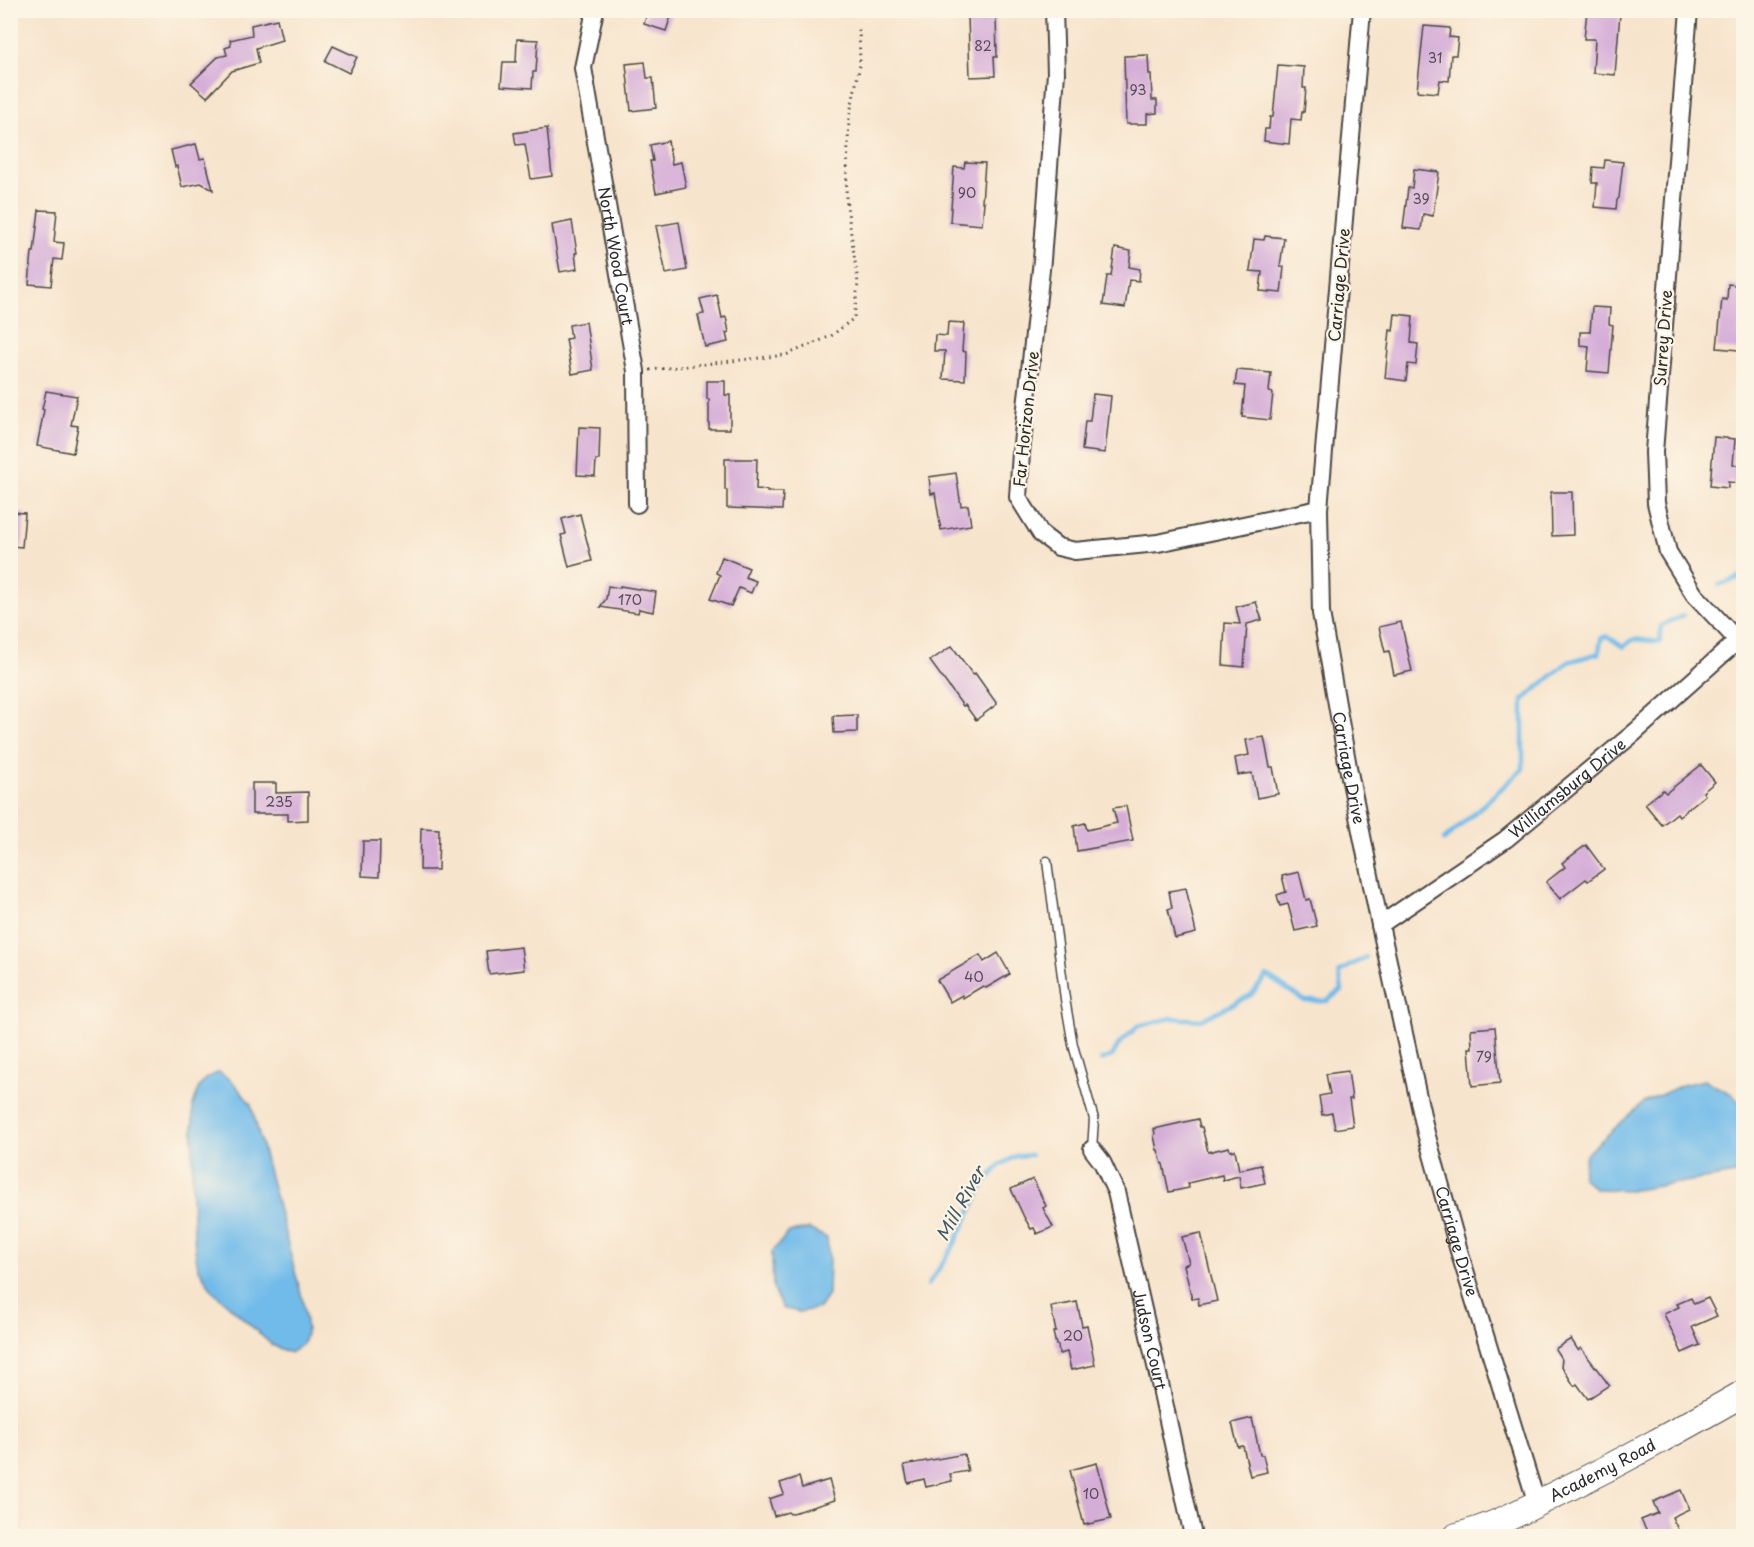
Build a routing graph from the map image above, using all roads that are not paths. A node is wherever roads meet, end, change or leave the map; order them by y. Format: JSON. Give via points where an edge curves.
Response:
{"nodes":[{"id":1,"x":595,"y":10,"type":"edge"},
{"id":2,"x":1054,"y":10,"type":"edge"},
{"id":3,"x":1362,"y":10,"type":"edge"},
{"id":4,"x":1689,"y":10,"type":"edge"},
{"id":5,"x":637,"y":504,"type":"dead end"},
{"id":6,"x":1319,"y":509,"type":"junction"},
{"id":7,"x":1741,"y":638,"type":"edge"},
{"id":8,"x":1047,"y":861,"type":"dead end"},
{"id":9,"x":1380,"y":925,"type":"junction"},
{"id":10,"x":1092,"y":1149,"type":"joint"},
{"id":11,"x":1743,"y":1393,"type":"edge"},
{"id":12,"x":1537,"y":1504,"type":"junction"},
{"id":13,"x":1192,"y":1536,"type":"edge"},
{"id":14,"x":1457,"y":1536,"type":"edge"}],
"edges":[{"from":1,"to":5,"type":"street","name":"North Wood Court","via":[[583,68],[636,371]]},
{"from":2,"to":6,"type":"street","name":"Far Horizon Drive","via":[[1055,84],[1042,260],[1018,497],[1041,534],[1058,547],[1075,551],[1158,543]]},
{"from":3,"to":6,"type":"street","name":"Carriage Drive"},
{"from":4,"to":7,"type":"street","name":"Surrey Drive","via":[[1654,452],[1656,503],[1668,552],[1694,594]]},
{"from":6,"to":9,"type":"street","name":"Carriage Drive","via":[[1321,613]]},
{"from":7,"to":9,"type":"street","name":"Williamsburg Drive","via":[[1506,838]]},
{"from":8,"to":10,"type":"lane","via":[[1073,1045],[1094,1119]]},
{"from":9,"to":12,"type":"street","name":"Carriage Drive","via":[[1458,1251]]},
{"from":10,"to":13,"type":"street","name":"Judson Court","via":[[1116,1192]]},
{"from":11,"to":12,"type":"main road","name":"Academy Road"},
{"from":12,"to":14,"type":"main road","name":"Academy Road"}]}
